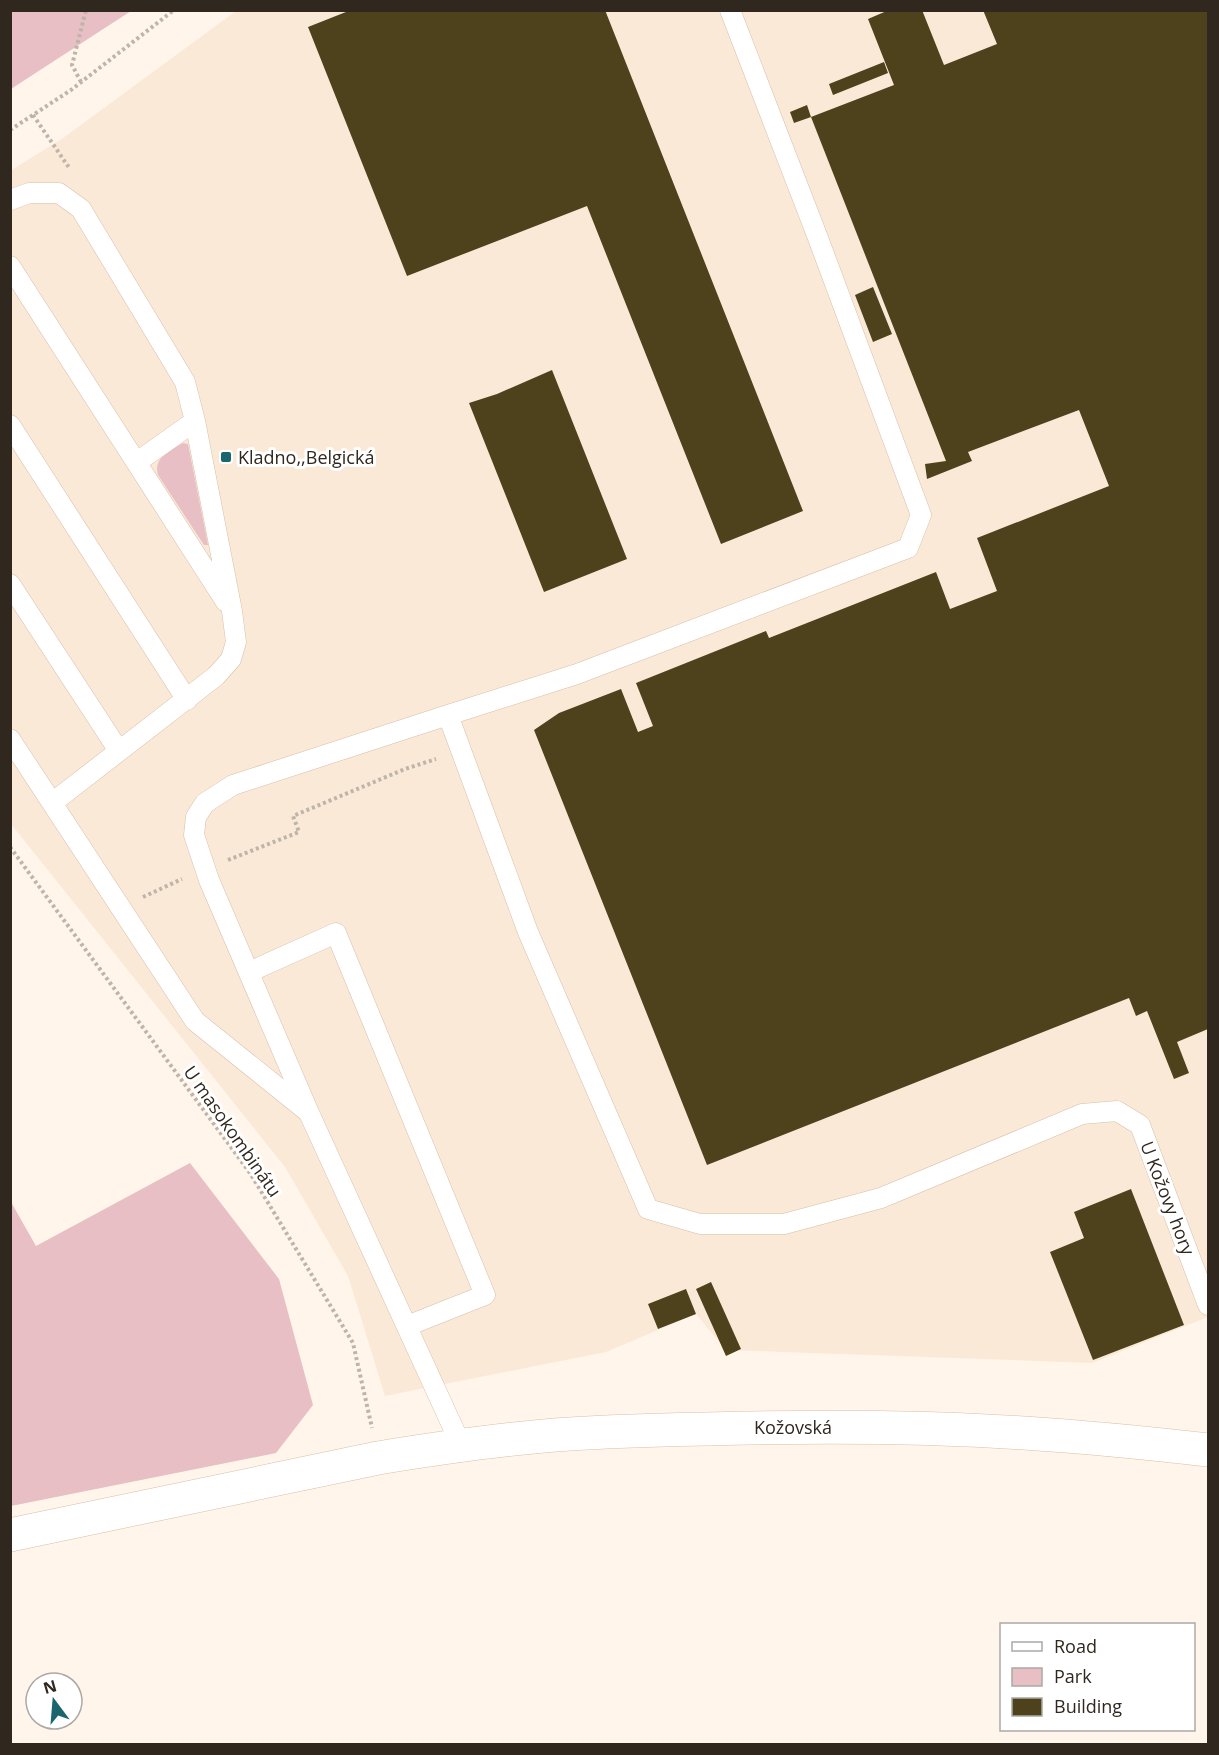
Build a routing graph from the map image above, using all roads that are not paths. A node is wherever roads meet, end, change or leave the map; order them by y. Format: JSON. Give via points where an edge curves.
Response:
{"nodes":[{"id":1,"x":730,"y":10,"type":"edge"},
{"id":2,"x":10,"y":200,"type":"edge"},
{"id":3,"x":10,"y":266,"type":"edge"},
{"id":4,"x":195,"y":421,"type":"junction"},
{"id":5,"x":10,"y":425,"type":"edge"},
{"id":6,"x":137,"y":462,"type":"junction"},
{"id":7,"x":10,"y":584,"type":"edge"},
{"id":8,"x":232,"y":611,"type":"junction"},
{"id":9,"x":187,"y":700,"type":"junction"},
{"id":10,"x":448,"y":716,"type":"junction"},
{"id":11,"x":10,"y":739,"type":"edge"},
{"id":12,"x":119,"y":751,"type":"junction"},
{"id":13,"x":52,"y":803,"type":"junction"},
{"id":14,"x":249,"y":972,"type":"junction"},
{"id":15,"x":309,"y":1113,"type":"junction"},
{"id":16,"x":1209,"y":1305,"type":"edge"},
{"id":17,"x":407,"y":1326,"type":"junction"},
{"id":18,"x":462,"y":1445,"type":"junction"},
{"id":19,"x":1209,"y":1450,"type":"edge"},
{"id":20,"x":10,"y":1535,"type":"edge"}],
"edges":[{"from":1,"to":10,"type":"lane","via":[[921,516],[908,548],[897,553],[577,674]]},
{"from":2,"to":4,"type":"lane","via":[[29,193],[59,193],[81,209],[184,382]]},
{"from":3,"to":6,"type":"lane"},
{"from":4,"to":6,"type":"lane"},
{"from":4,"to":8,"type":"lane"},
{"from":5,"to":9,"type":"lane"},
{"from":6,"to":8,"type":"lane"},
{"from":7,"to":12,"type":"lane"},
{"from":8,"to":9,"type":"lane","via":[[236,642],[231,659]]},
{"from":9,"to":12,"type":"lane"},
{"from":10,"to":14,"type":"lane","via":[[233,785],[205,803],[196,817],[194,835]]},
{"from":10,"to":16,"type":"lane","name":"U Kožovy hory","via":[[528,932],[648,1209],[700,1224],[784,1224],[881,1198],[1082,1114],[1118,1111],[1140,1125]]},
{"from":11,"to":13,"type":"lane"},
{"from":12,"to":13,"type":"lane"},
{"from":13,"to":15,"type":"lane","via":[[195,1021]]},
{"from":14,"to":15,"type":"lane"},
{"from":14,"to":17,"type":"lane","via":[[336,933],[485,1295]]},
{"from":15,"to":17,"type":"lane"},
{"from":17,"to":18,"type":"lane"},
{"from":18,"to":19,"type":"street","name":"Kožovská","via":[[546,1435],[796,1426],[1022,1432]]},
{"from":18,"to":20,"type":"street","name":"Kožovská","via":[[378,1458]]}]}
